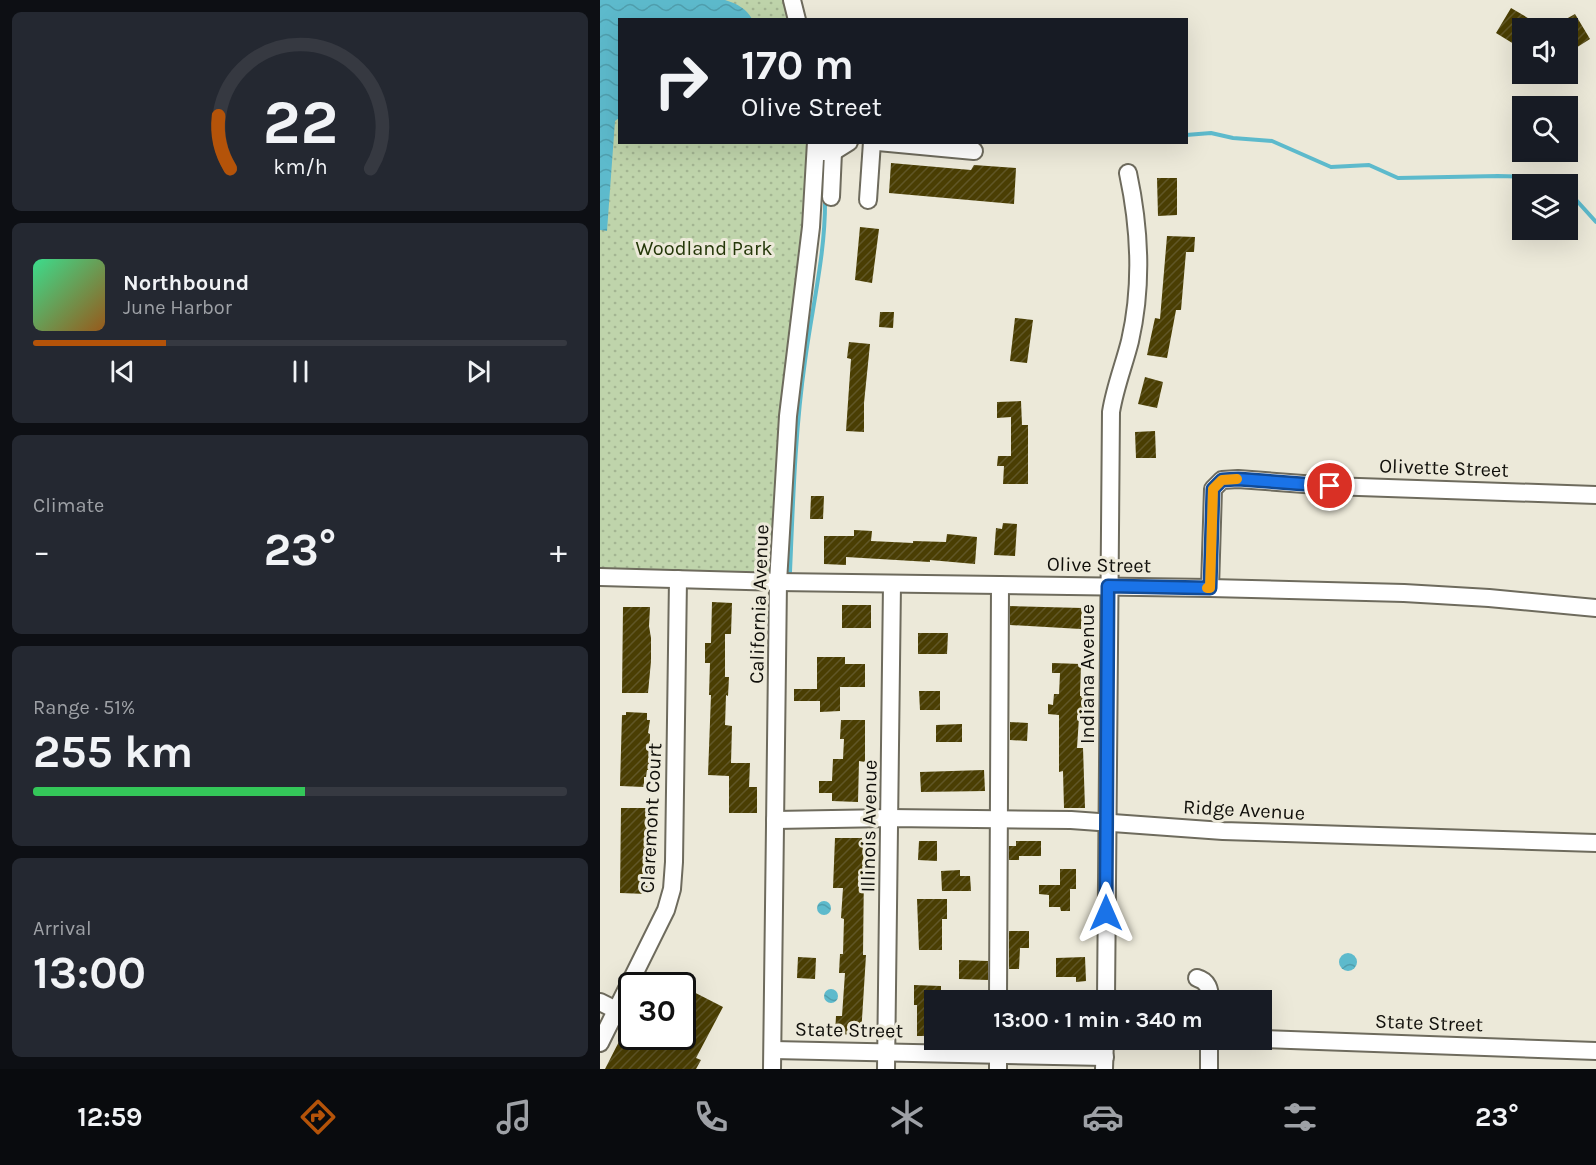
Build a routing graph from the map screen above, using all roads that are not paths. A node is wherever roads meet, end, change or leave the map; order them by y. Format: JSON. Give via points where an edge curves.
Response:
{"nodes":[{"id":1,"x":792,"y":0,"type":"edge"},
{"id":2,"x":796,"y":18,"type":"edge"},
{"id":3,"x":846,"y":144,"type":"edge"},
{"id":4,"x":872,"y":144,"type":"edge"},
{"id":5,"x":899,"y":144,"type":"edge"},
{"id":6,"x":815,"y":147,"type":"edge"},
{"id":7,"x":974,"y":151,"type":"dead end"},
{"id":8,"x":833,"y":152,"type":"junction"},
{"id":9,"x":1128,"y":173,"type":"dead end"},
{"id":10,"x":831,"y":197,"type":"dead end"},
{"id":11,"x":868,"y":200,"type":"dead end"},
{"id":12,"x":1596,"y":495,"type":"edge"},
{"id":13,"x":600,"y":577,"type":"edge"},
{"id":14,"x":678,"y":579,"type":"junction"},
{"id":15,"x":778,"y":582,"type":"junction"},
{"id":16,"x":892,"y":584,"type":"junction"},
{"id":17,"x":1000,"y":585,"type":"junction"},
{"id":18,"x":1108,"y":586,"type":"junction"},
{"id":19,"x":1210,"y":588,"type":"junction"},
{"id":20,"x":1596,"y":608,"type":"edge"},
{"id":21,"x":890,"y":818,"type":"junction"},
{"id":22,"x":999,"y":818,"type":"junction"},
{"id":23,"x":775,"y":820,"type":"junction"},
{"id":24,"x":1107,"y":823,"type":"junction"},
{"id":25,"x":1596,"y":843,"type":"edge"},
{"id":26,"x":1197,"y":978,"type":"dead end"},
{"id":27,"x":998,"y":990,"type":"edge"},
{"id":28,"x":1106,"y":990,"type":"edge"},
{"id":29,"x":1208,"y":990,"type":"edge"},
{"id":30,"x":600,"y":1002,"type":"edge"},
{"id":31,"x":616,"y":1010,"type":"junction"},
{"id":32,"x":1272,"y":1038,"type":"edge"},
{"id":33,"x":600,"y":1043,"type":"edge"},
{"id":34,"x":773,"y":1050,"type":"junction"},
{"id":35,"x":1209,"y":1050,"type":"edge"},
{"id":36,"x":1596,"y":1051,"type":"edge"},
{"id":37,"x":998,"y":1054,"type":"edge"},
{"id":38,"x":886,"y":1061,"type":"edge"},
{"id":39,"x":1105,"y":1063,"type":"edge"},
{"id":40,"x":772,"y":1069,"type":"edge"},
{"id":41,"x":1209,"y":1069,"type":"edge"}],
"edges":[{"from":1,"to":2,"type":"street"},
{"from":3,"to":8,"type":"street"},
{"from":4,"to":11,"type":"street"},
{"from":5,"to":7,"type":"street"},
{"from":6,"to":8,"type":"street"},
{"from":6,"to":15,"type":"street","name":"California Avenue","via":[[809,247],[788,416]]},
{"from":8,"to":10,"type":"street"},
{"from":9,"to":18,"type":"street","name":"Indiana Avenue","via":[[1136,210],[1139,270],[1130,341],[1110,412]]},
{"from":12,"to":19,"type":"street","name":"Olivette Street","via":[[1222,480],[1213,489]]},
{"from":13,"to":14,"type":"street","name":"Olive Street"},
{"from":14,"to":15,"type":"street","name":"Olive Street"},
{"from":14,"to":31,"type":"street","name":"Claremont Court","via":[[672,889],[666,910]]},
{"from":15,"to":16,"type":"street","name":"Olive Street"},
{"from":15,"to":23,"type":"street","name":"California Avenue"},
{"from":16,"to":17,"type":"street","name":"Olive Street"},
{"from":16,"to":21,"type":"street","name":"Illinois Avenue"},
{"from":17,"to":18,"type":"street","name":"Olive Street"},
{"from":17,"to":22,"type":"street"},
{"from":18,"to":19,"type":"street","name":"Olive Street"},
{"from":18,"to":24,"type":"street","name":"Indiana Avenue"},
{"from":19,"to":20,"type":"street","name":"Olive Street","via":[[1404,593]]},
{"from":21,"to":22,"type":"street","name":"Ridge Avenue"},
{"from":21,"to":23,"type":"street","name":"Ridge Avenue"},
{"from":21,"to":38,"type":"street","name":"Illinois Avenue"},
{"from":22,"to":24,"type":"street","name":"Ridge Avenue"},
{"from":22,"to":27,"type":"street"},
{"from":23,"to":34,"type":"street","name":"California Avenue"},
{"from":24,"to":25,"type":"street","name":"Ridge Avenue","via":[[1222,831]]},
{"from":24,"to":28,"type":"street","name":"Indiana Avenue"},
{"from":26,"to":29,"type":"street","via":[[1207,983]]},
{"from":30,"to":31,"type":"street"},
{"from":31,"to":33,"type":"street","name":"Claremont Court"},
{"from":32,"to":36,"type":"street","name":"State Street"},
{"from":34,"to":38,"type":"street","name":"State Street"},
{"from":34,"to":40,"type":"street","name":"California Avenue"},
{"from":35,"to":41,"type":"street"},
{"from":37,"to":38,"type":"street","name":"State Street"},
{"from":37,"to":39,"type":"street","name":"State Street"}]}
